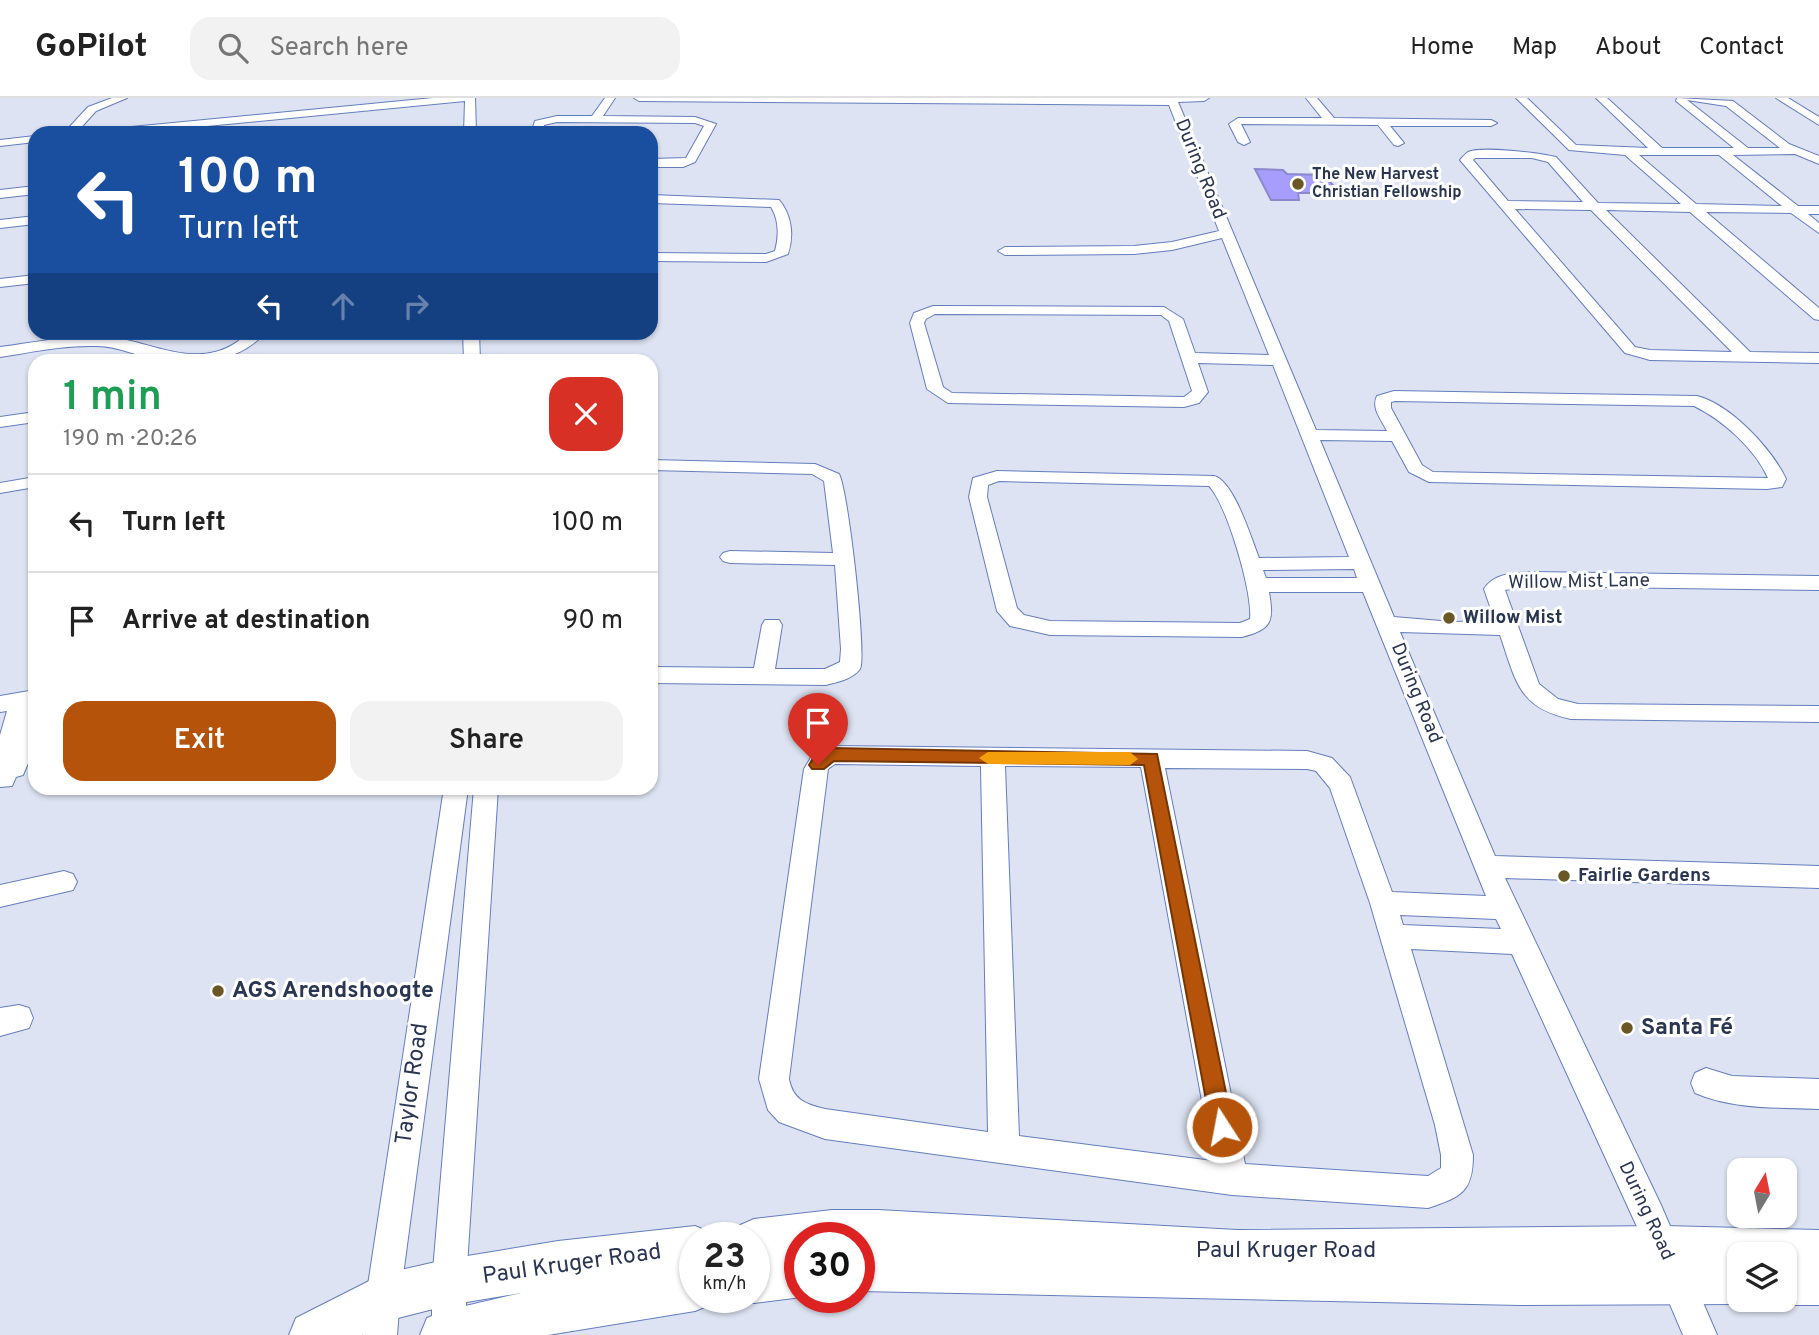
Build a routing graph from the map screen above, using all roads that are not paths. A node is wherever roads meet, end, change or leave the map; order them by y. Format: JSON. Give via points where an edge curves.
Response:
{"nodes":[{"id":1,"x":122,"y":98,"type":"edge"},
{"id":2,"x":418,"y":98,"type":"edge"},
{"id":3,"x":468,"y":98,"type":"edge"},
{"id":4,"x":610,"y":98,"type":"edge"},
{"id":5,"x":620,"y":98,"type":"edge"},
{"id":6,"x":639,"y":98,"type":"edge"},
{"id":7,"x":1204,"y":98,"type":"edge"},
{"id":8,"x":1311,"y":98,"type":"edge"},
{"id":9,"x":1521,"y":98,"type":"edge"},
{"id":10,"x":1601,"y":98,"type":"edge"},
{"id":11,"x":1682,"y":98,"type":"edge"},
{"id":12,"x":1691,"y":98,"type":"edge"},
{"id":13,"x":1781,"y":98,"type":"edge"},
{"id":14,"x":902,"y":99,"type":"edge"},
{"id":15,"x":922,"y":99,"type":"edge"},
{"id":16,"x":1172,"y":100,"type":"edge"},
{"id":17,"x":276,"y":111,"type":"junction"},
{"id":18,"x":602,"y":118,"type":"junction"},
{"id":19,"x":636,"y":119,"type":"junction"},
{"id":20,"x":1331,"y":122,"type":"junction"},
{"id":21,"x":1819,"y":122,"type":"edge"},
{"id":22,"x":1382,"y":123,"type":"junction"},
{"id":23,"x":1490,"y":123,"type":"dead end"},
{"id":24,"x":76,"y":126,"type":"edge"},
{"id":25,"x":167,"y":126,"type":"edge"},
{"id":26,"x":470,"y":126,"type":"edge"},
{"id":27,"x":537,"y":126,"type":"edge"},
{"id":28,"x":631,"y":126,"type":"edge"},
{"id":29,"x":28,"y":140,"type":"edge"},
{"id":30,"x":1244,"y":142,"type":"dead end"},
{"id":31,"x":0,"y":143,"type":"edge"},
{"id":32,"x":1398,"y":143,"type":"dead end"},
{"id":33,"x":1794,"y":151,"type":"junction"},
{"id":34,"x":1628,"y":152,"type":"junction"},
{"id":35,"x":1658,"y":152,"type":"junction"},
{"id":36,"x":1746,"y":152,"type":"junction"},
{"id":37,"x":1723,"y":153,"type":"junction"},
{"id":38,"x":1819,"y":160,"type":"edge"},
{"id":39,"x":658,"y":163,"type":"edge"},
{"id":40,"x":28,"y":189,"type":"edge"},
{"id":41,"x":0,"y":194,"type":"edge"},
{"id":42,"x":658,"y":199,"type":"edge"},
{"id":43,"x":1508,"y":205,"type":"junction"},
{"id":44,"x":1596,"y":207,"type":"junction"},
{"id":45,"x":1694,"y":208,"type":"junction"},
{"id":46,"x":1794,"y":210,"type":"junction"},
{"id":47,"x":1819,"y":210,"type":"edge"},
{"id":48,"x":28,"y":221,"type":"edge"},
{"id":49,"x":0,"y":224,"type":"edge"},
{"id":50,"x":1819,"y":229,"type":"edge"},
{"id":51,"x":1226,"y":233,"type":"junction"},
{"id":52,"x":1005,"y":251,"type":"dead end"},
{"id":53,"x":658,"y":257,"type":"edge"},
{"id":54,"x":28,"y":280,"type":"edge"},
{"id":55,"x":0,"y":283,"type":"edge"},
{"id":56,"x":1819,"y":316,"type":"edge"},
{"id":57,"x":250,"y":340,"type":"edge"},
{"id":58,"x":0,"y":352,"type":"edge"},
{"id":59,"x":1188,"y":353,"type":"junction"},
{"id":60,"x":153,"y":354,"type":"edge"},
{"id":61,"x":210,"y":354,"type":"edge"},
{"id":62,"x":1232,"y":354,"type":"joint"},
{"id":63,"x":1277,"y":355,"type":"junction"},
{"id":64,"x":1746,"y":356,"type":"junction"},
{"id":65,"x":1819,"y":358,"type":"edge"},
{"id":66,"x":28,"y":418,"type":"edge"},
{"id":67,"x":0,"y":422,"type":"edge"},
{"id":68,"x":1307,"y":428,"type":"junction"},
{"id":69,"x":1394,"y":429,"type":"junction"},
{"id":70,"x":658,"y":465,"type":"edge"},
{"id":71,"x":28,"y":483,"type":"edge"},
{"id":72,"x":0,"y":488,"type":"edge"},
{"id":73,"x":730,"y":557,"type":"dead end"},
{"id":74,"x":844,"y":559,"type":"junction"},
{"id":75,"x":1362,"y":563,"type":"junction"},
{"id":76,"x":1251,"y":564,"type":"junction"},
{"id":77,"x":1819,"y":583,"type":"edge"},
{"id":78,"x":1257,"y":585,"type":"junction"},
{"id":79,"x":1371,"y":585,"type":"junction"},
{"id":80,"x":1388,"y":624,"type":"junction"},
{"id":81,"x":772,"y":625,"type":"dead end"},
{"id":82,"x":1506,"y":628,"type":"junction"},
{"id":83,"x":658,"y":675,"type":"edge"},
{"id":84,"x":762,"y":677,"type":"junction"},
{"id":85,"x":23,"y":705,"type":"edge"},
{"id":86,"x":1819,"y":714,"type":"edge"},
{"id":87,"x":993,"y":758,"type":"junction"},
{"id":88,"x":1151,"y":759,"type":"junction"},
{"id":89,"x":2,"y":780,"type":"edge"},
{"id":90,"x":455,"y":795,"type":"edge"},
{"id":91,"x":485,"y":795,"type":"edge"},
{"id":92,"x":1487,"y":867,"type":"junction"},
{"id":93,"x":1819,"y":877,"type":"edge"},
{"id":94,"x":64,"y":882,"type":"dead end"},
{"id":95,"x":0,"y":896,"type":"edge"},
{"id":96,"x":1382,"y":903,"type":"junction"},
{"id":97,"x":1505,"y":908,"type":"junction"},
{"id":98,"x":1392,"y":936,"type":"junction"},
{"id":99,"x":1520,"y":942,"type":"junction"},
{"id":100,"x":1706,"y":1083,"type":"dead end"},
{"id":101,"x":1819,"y":1094,"type":"edge"},
{"id":102,"x":1004,"y":1150,"type":"junction"},
{"id":103,"x":1232,"y":1179,"type":"junction"},
{"id":104,"x":770,"y":1240,"type":"edge"},
{"id":105,"x":679,"y":1251,"type":"edge"},
{"id":106,"x":1819,"y":1253,"type":"edge"},
{"id":107,"x":1671,"y":1264,"type":"junction"},
{"id":108,"x":875,"y":1268,"type":"edge"},
{"id":109,"x":1727,"y":1278,"type":"edge"},
{"id":110,"x":449,"y":1282,"type":"junction"},
{"id":111,"x":1797,"y":1282,"type":"edge"},
{"id":112,"x":1819,"y":1282,"type":"edge"},
{"id":113,"x":679,"y":1290,"type":"edge"},
{"id":114,"x":381,"y":1317,"type":"edge"},
{"id":115,"x":313,"y":1335,"type":"edge"},
{"id":116,"x":447,"y":1335,"type":"edge"},
{"id":117,"x":1700,"y":1335,"type":"edge"}],
"edges":[{"from":1,"to":24,"type":"street","via":[[92,109]]},
{"from":2,"to":17,"type":"street"},
{"from":3,"to":17,"type":"street"},
{"from":3,"to":26,"type":"street"},
{"from":4,"to":18,"type":"street"},
{"from":5,"to":18,"type":"street"},
{"from":6,"to":14,"type":"street"},
{"from":7,"to":16,"type":"street"},
{"from":8,"to":20,"type":"street"},
{"from":9,"to":34,"type":"street","via":[[1569,146]]},
{"from":10,"to":35,"type":"street"},
{"from":11,"to":36,"type":"street"},
{"from":12,"to":33,"type":"street","via":[[1729,103]]},
{"from":13,"to":21,"type":"street"},
{"from":14,"to":15,"type":"street"},
{"from":15,"to":16,"type":"street"},
{"from":16,"to":51,"type":"street","name":"During Road"},
{"from":17,"to":25,"type":"street"},
{"from":18,"to":19,"type":"street"},
{"from":18,"to":27,"type":"street","via":[[549,119]]},
{"from":19,"to":28,"type":"street"},
{"from":19,"to":39,"type":"street","via":[[710,124],[691,160]]},
{"from":20,"to":22,"type":"street"},
{"from":20,"to":30,"type":"street","via":[[1312,127],[1238,121],[1235,124]]},
{"from":22,"to":23,"type":"street","via":[[1463,128]]},
{"from":22,"to":32,"type":"street"},
{"from":29,"to":31,"type":"street"},
{"from":33,"to":36,"type":"street"},
{"from":33,"to":38,"type":"street"},
{"from":34,"to":35,"type":"street"},
{"from":34,"to":45,"type":"street"},
{"from":35,"to":37,"type":"street"},
{"from":36,"to":37,"type":"street"},
{"from":37,"to":46,"type":"street"},
{"from":40,"to":41,"type":"street"},
{"from":42,"to":53,"type":"street","via":[[775,203],[782,210],[784,246],[781,254],[766,258]]},
{"from":43,"to":44,"type":"street"},
{"from":43,"to":44,"type":"street","via":[[1465,158],[1548,158]]},
{"from":43,"to":64,"type":"street","via":[[1630,351]]},
{"from":44,"to":45,"type":"street"},
{"from":44,"to":64,"type":"street"},
{"from":45,"to":46,"type":"street"},
{"from":45,"to":56,"type":"street"},
{"from":46,"to":47,"type":"street"},
{"from":46,"to":50,"type":"street"},
{"from":48,"to":49,"type":"street"},
{"from":51,"to":52,"type":"street","via":[[1152,248]]},
{"from":51,"to":63,"type":"street","name":"During Road"},
{"from":54,"to":55,"type":"street"},
{"from":57,"to":61,"type":"street"},
{"from":58,"to":60,"type":"street","via":[[108,341]]},
{"from":59,"to":59,"type":"street","via":[[1200,392],[1184,402],[956,399],[935,389],[917,318],[933,310],[1157,310],[1174,316]]},
{"from":59,"to":62,"type":"street"},
{"from":62,"to":63,"type":"street"},
{"from":63,"to":68,"type":"street","name":"During Road"},
{"from":64,"to":65,"type":"street"},
{"from":66,"to":67,"type":"street"},
{"from":68,"to":69,"type":"street"},
{"from":68,"to":75,"type":"street","name":"During Road"},
{"from":69,"to":69,"type":"street","via":[[1418,472],[1439,478],[1768,484],[1777,479],[1767,461],[1716,410],[1697,401],[1394,396],[1382,404]]},
{"from":70,"to":74,"type":"street","via":[[825,472],[835,486]]},
{"from":71,"to":72,"type":"street"},
{"from":73,"to":74,"type":"street"},
{"from":74,"to":84,"type":"street","via":[[851,665],[826,677]]},
{"from":75,"to":76,"type":"street"},
{"from":75,"to":79,"type":"street","name":"During Road"},
{"from":76,"to":78,"type":"street"},
{"from":76,"to":78,"type":"street","via":[[1221,488],[1213,481],[997,476],[978,485],[1006,611],[1026,624],[1250,629],[1262,618]]},
{"from":77,"to":82,"type":"street","name":"Willow Mist Lane","via":[[1510,580],[1494,589]]},
{"from":78,"to":79,"type":"street"},
{"from":79,"to":80,"type":"street","name":"During Road"},
{"from":80,"to":82,"type":"street"},
{"from":80,"to":92,"type":"street","name":"During Road"},
{"from":81,"to":84,"type":"street"},
{"from":82,"to":86,"type":"street","name":"Willow Mist Lane","via":[[1532,692],[1541,701],[1566,710]]},
{"from":83,"to":84,"type":"street"},
{"from":85,"to":89,"type":"street","via":[[18,764]]},
{"from":87,"to":88,"type":"street"},
{"from":87,"to":102,"type":"street"},
{"from":87,"to":102,"type":"street","via":[[832,755],[821,760],[816,769],[774,1079],[775,1096],[802,1119]]},
{"from":88,"to":96,"type":"street","via":[[1307,760],[1324,764],[1341,785]]},
{"from":88,"to":103,"type":"street"},
{"from":90,"to":114,"type":"street","name":"Taylor Road"},
{"from":91,"to":110,"type":"street"},
{"from":92,"to":93,"type":"street"},
{"from":92,"to":97,"type":"street","name":"During Road"},
{"from":94,"to":95,"type":"street"},
{"from":96,"to":97,"type":"street"},
{"from":96,"to":98,"type":"street"},
{"from":97,"to":99,"type":"street","name":"During Road"},
{"from":98,"to":99,"type":"street"},
{"from":98,"to":103,"type":"street","via":[[1450,1125],[1457,1176],[1428,1192]]},
{"from":99,"to":107,"type":"street","name":"During Road"},
{"from":100,"to":101,"type":"street","via":[[1732,1091]]},
{"from":102,"to":103,"type":"street"},
{"from":104,"to":107,"type":"street","name":"Paul Kruger Road","via":[[878,1233],[1237,1253]]},
{"from":105,"to":110,"type":"street","name":"Paul Kruger Road"},
{"from":106,"to":107,"type":"street","name":"Paul Kruger Road"},
{"from":107,"to":108,"type":"street","name":"Paul Kruger Road","via":[[1520,1282]]},
{"from":107,"to":109,"type":"street","name":"Paul Kruger Road"},
{"from":107,"to":117,"type":"street","name":"During Road"},
{"from":110,"to":114,"type":"street","name":"Paul Kruger Road"},
{"from":110,"to":116,"type":"street"},
{"from":111,"to":112,"type":"street"},
{"from":113,"to":116,"type":"street","name":"Paul Kruger Road","via":[[562,1308]]},
{"from":114,"to":115,"type":"street","name":"Paul Kruger Road"}]}
